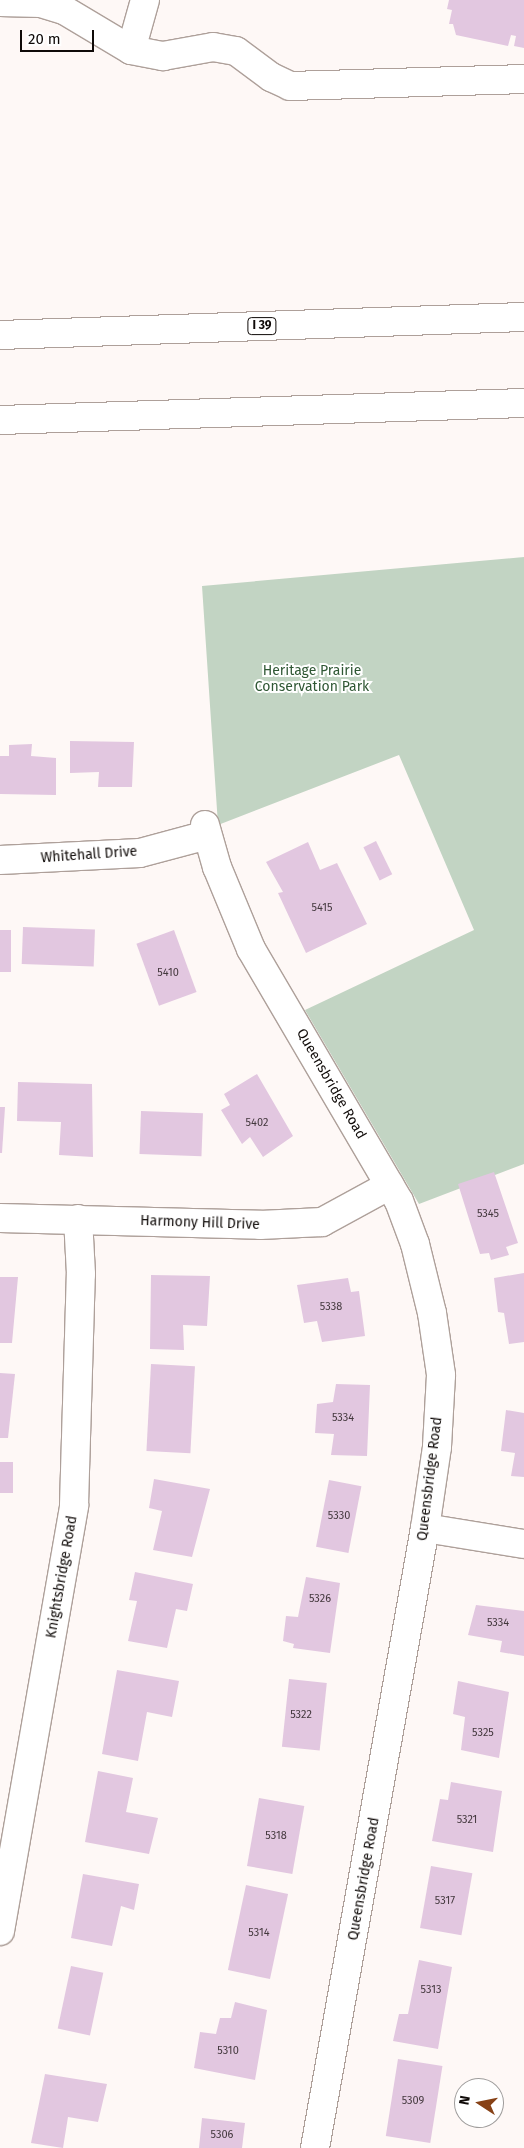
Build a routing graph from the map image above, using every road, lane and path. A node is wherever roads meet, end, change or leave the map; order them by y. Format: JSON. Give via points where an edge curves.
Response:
{"nodes":[{"id":1,"x":145,"y":0,"type":"edge"},
{"id":2,"x":0,"y":2,"type":"edge"},
{"id":3,"x":131,"y":50,"type":"junction"},
{"id":4,"x":524,"y":79,"type":"edge"},
{"id":5,"x":524,"y":317,"type":"edge"},
{"id":6,"x":0,"y":334,"type":"edge"},
{"id":7,"x":524,"y":403,"type":"edge"},
{"id":8,"x":0,"y":420,"type":"edge"},
{"id":9,"x":206,"y":830,"type":"joint"},
{"id":10,"x":0,"y":860,"type":"edge"},
{"id":11,"x":390,"y":1185,"type":"junction"},
{"id":12,"x":0,"y":1218,"type":"edge"},
{"id":13,"x":78,"y":1219,"type":"junction"},
{"id":14,"x":425,"y":1528,"type":"junction"},
{"id":15,"x":524,"y":1544,"type":"edge"},
{"id":16,"x":0,"y":1931,"type":"edge"},
{"id":17,"x":315,"y":2148,"type":"edge"}],
"edges":[{"from":1,"to":3,"type":"main road"},
{"from":2,"to":3,"type":"main road","via":[[41,4],[64,10],[96,33]]},
{"from":3,"to":4,"type":"main road","via":[[163,56],[213,47],[236,51],[271,77],[290,86]]},
{"from":5,"to":6,"type":"main road","number":"I 39"},
{"from":7,"to":8,"type":"main road"},
{"from":9,"to":10,"type":"main road","name":"Whitehall Drive","via":[[140,853]]},
{"from":9,"to":11,"type":"main road","name":"Queensbridge Road","via":[[251,949]]},
{"from":11,"to":13,"type":"main road","name":"Harmony Hill Drive","via":[[322,1222],[260,1225]]},
{"from":11,"to":14,"type":"main road","name":"Queensbridge Road","via":[[415,1244],[432,1313],[441,1375],[437,1447]]},
{"from":12,"to":13,"type":"main road","name":"Harmony Hill Drive"},
{"from":13,"to":16,"type":"main road","name":"Knightsbridge Road","via":[[81,1274],[74,1505]]},
{"from":14,"to":15,"type":"main road"},
{"from":14,"to":17,"type":"main road","name":"Queensbridge Road"}]}
